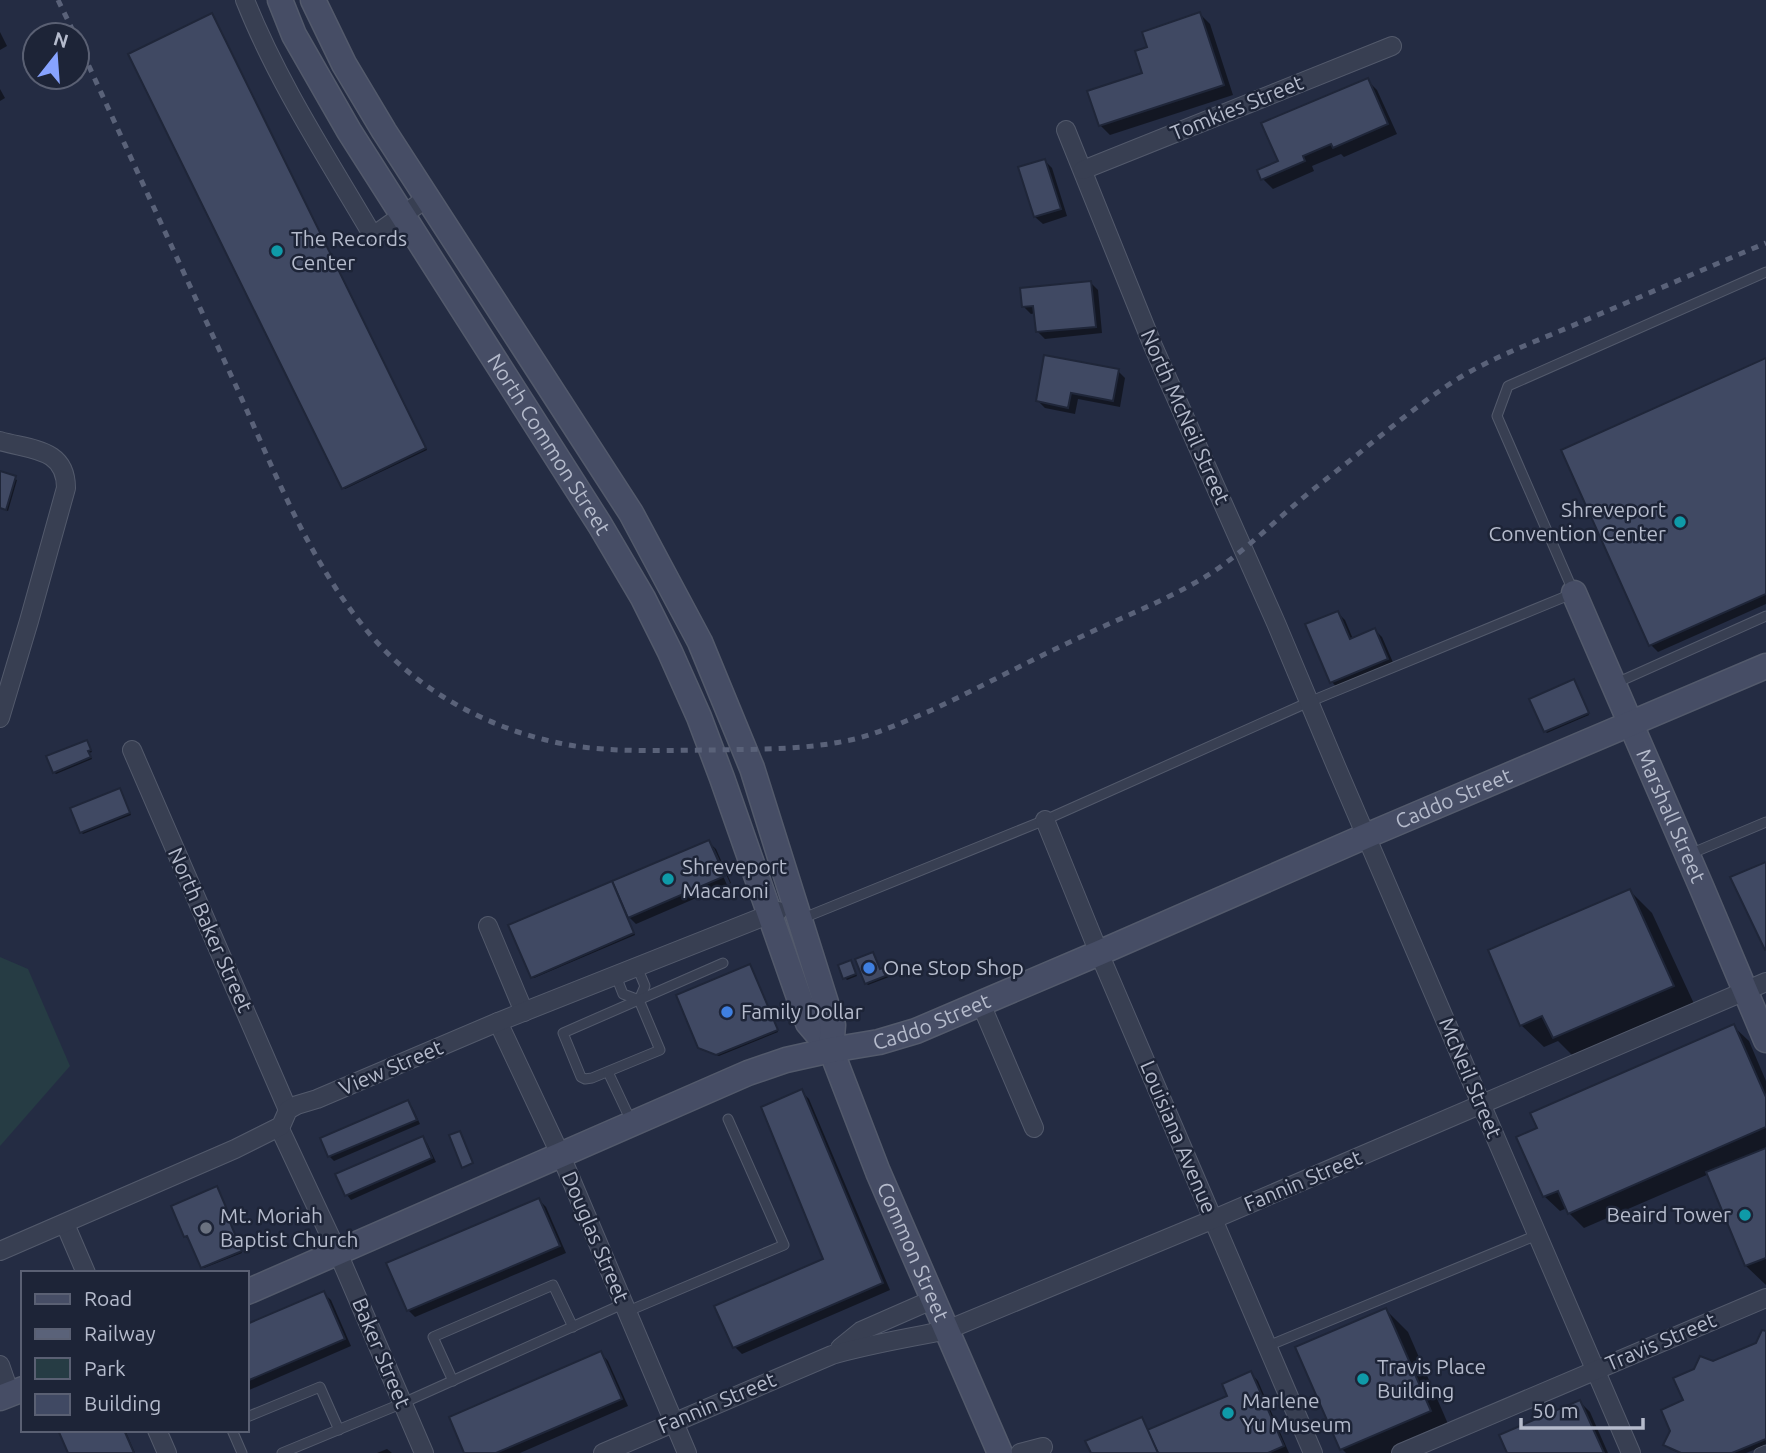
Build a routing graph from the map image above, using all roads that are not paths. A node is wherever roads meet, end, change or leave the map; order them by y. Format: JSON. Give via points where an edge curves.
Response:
{"nodes":[{"id":1,"x":245,"y":0,"type":"edge"},
{"id":2,"x":280,"y":0,"type":"edge"},
{"id":3,"x":313,"y":0,"type":"edge"},
{"id":4,"x":1392,"y":46,"type":"dead end"},
{"id":5,"x":1066,"y":131,"type":"dead end"},
{"id":6,"x":1083,"y":170,"type":"junction"},
{"id":7,"x":427,"y":198,"type":"junction"},
{"id":8,"x":403,"y":215,"type":"junction"},
{"id":9,"x":1766,"y":272,"type":"edge"},
{"id":10,"x":0,"y":441,"type":"edge"},
{"id":11,"x":1574,"y":593,"type":"junction"},
{"id":12,"x":1766,"y":616,"type":"edge"},
{"id":13,"x":1766,"y":666,"type":"edge"},
{"id":14,"x":1613,"y":684,"type":"junction"},
{"id":15,"x":4,"y":692,"type":"edge"},
{"id":16,"x":1309,"y":702,"type":"junction"},
{"id":17,"x":0,"y":718,"type":"edge"},
{"id":18,"x":1631,"y":724,"type":"junction"},
{"id":19,"x":132,"y":750,"type":"dead end"},
{"id":20,"x":1045,"y":820,"type":"junction"},
{"id":21,"x":1766,"y":822,"type":"edge"},
{"id":22,"x":1366,"y":836,"type":"junction"},
{"id":23,"x":1688,"y":855,"type":"junction"},
{"id":24,"x":797,"y":912,"type":"junction"},
{"id":25,"x":769,"y":914,"type":"junction"},
{"id":26,"x":488,"y":926,"type":"dead end"},
{"id":27,"x":1099,"y":953,"type":"junction"},
{"id":28,"x":723,"y":963,"type":"dead end"},
{"id":29,"x":638,"y":967,"type":"junction"},
{"id":30,"x":615,"y":976,"type":"junction"},
{"id":31,"x":1755,"y":987,"type":"edge"},
{"id":32,"x":639,"y":1000,"type":"junction"},
{"id":33,"x":981,"y":1004,"type":"junction"},
{"id":34,"x":524,"y":1012,"type":"junction"},
{"id":35,"x":498,"y":1022,"type":"junction"},
{"id":36,"x":1766,"y":1040,"type":"edge"},
{"id":37,"x":831,"y":1050,"type":"junction"},
{"id":38,"x":608,"y":1072,"type":"junction"},
{"id":39,"x":1481,"y":1104,"type":"junction"},
{"id":40,"x":288,"y":1110,"type":"junction"},
{"id":41,"x":727,"y":1119,"type":"dead end"},
{"id":42,"x":632,"y":1125,"type":"junction"},
{"id":43,"x":279,"y":1127,"type":"junction"},
{"id":44,"x":1034,"y":1128,"type":"dead end"},
{"id":45,"x":561,"y":1156,"type":"junction"},
{"id":46,"x":1214,"y":1219,"type":"junction"},
{"id":47,"x":65,"y":1224,"type":"junction"},
{"id":48,"x":1537,"y":1235,"type":"junction"},
{"id":49,"x":0,"y":1251,"type":"edge"},
{"id":50,"x":338,"y":1253,"type":"junction"},
{"id":51,"x":85,"y":1271,"type":"edge"},
{"id":52,"x":248,"y":1292,"type":"edge"},
{"id":53,"x":1766,"y":1298,"type":"edge"},
{"id":54,"x":934,"y":1299,"type":"junction"},
{"id":55,"x":624,"y":1308,"type":"junction"},
{"id":56,"x":573,"y":1327,"type":"junction"},
{"id":57,"x":947,"y":1330,"type":"junction"},
{"id":58,"x":1268,"y":1346,"type":"junction"},
{"id":59,"x":832,"y":1355,"type":"junction"},
{"id":60,"x":0,"y":1365,"type":"edge"},
{"id":61,"x":1595,"y":1370,"type":"junction"},
{"id":62,"x":453,"y":1381,"type":"junction"},
{"id":63,"x":11,"y":1394,"type":"edge"},
{"id":64,"x":403,"y":1403,"type":"junction"},
{"id":65,"x":248,"y":1417,"type":"edge"},
{"id":66,"x":674,"y":1422,"type":"junction"},
{"id":67,"x":339,"y":1430,"type":"junction"},
{"id":68,"x":158,"y":1432,"type":"edge"},
{"id":69,"x":233,"y":1432,"type":"edge"},
{"id":70,"x":1043,"y":1447,"type":"dead end"},
{"id":71,"x":1766,"y":1450,"type":"edge"},
{"id":72,"x":167,"y":1453,"type":"edge"},
{"id":73,"x":242,"y":1453,"type":"edge"},
{"id":74,"x":282,"y":1453,"type":"edge"},
{"id":75,"x":424,"y":1453,"type":"edge"},
{"id":76,"x":603,"y":1453,"type":"edge"},
{"id":77,"x":687,"y":1453,"type":"edge"},
{"id":78,"x":1000,"y":1453,"type":"edge"},
{"id":79,"x":1020,"y":1453,"type":"edge"},
{"id":80,"x":1313,"y":1453,"type":"edge"},
{"id":81,"x":1401,"y":1453,"type":"edge"},
{"id":82,"x":1631,"y":1453,"type":"edge"},
{"id":83,"x":1759,"y":1453,"type":"edge"}],
"edges":[{"from":1,"to":8,"type":"street","via":[[296,105],[373,236]]},
{"from":2,"to":8,"type":"main road","name":"North Common Street","via":[[294,35]]},
{"from":3,"to":7,"type":"main road","name":"North Common Street","via":[[344,64]]},
{"from":4,"to":6,"type":"street","name":"Tomkies Street"},
{"from":5,"to":6,"type":"street","name":"North McNeil Street"},
{"from":6,"to":16,"type":"street","name":"North McNeil Street","via":[[1153,346]]},
{"from":7,"to":8,"type":"street"},
{"from":7,"to":24,"type":"main road","name":"North Common Street","via":[[631,513],[700,642],[752,768]]},
{"from":8,"to":25,"type":"main road","name":"North Common Street","via":[[643,598],[699,717]]},
{"from":9,"to":11,"type":"lane","via":[[1508,386],[1497,416]]},
{"from":10,"to":15,"type":"street","via":[[50,455],[66,475],[29,621]]},
{"from":11,"to":14,"type":"main road","name":"Marshall Street"},
{"from":11,"to":16,"type":"lane"},
{"from":12,"to":14,"type":"lane"},
{"from":13,"to":18,"type":"main road","name":"Caddo Street"},
{"from":14,"to":18,"type":"main road","name":"Marshall Street"},
{"from":15,"to":17,"type":"street"},
{"from":16,"to":20,"type":"lane"},
{"from":16,"to":22,"type":"street","name":"McNeil Street"},
{"from":18,"to":22,"type":"main road","name":"Caddo Street"},
{"from":18,"to":23,"type":"main road","name":"Marshall Street"},
{"from":19,"to":40,"type":"street","name":"North Baker Street"},
{"from":20,"to":24,"type":"lane"},
{"from":20,"to":27,"type":"street","name":"Louisiana Avenue"},
{"from":21,"to":23,"type":"lane"},
{"from":22,"to":27,"type":"main road","name":"Caddo Street"},
{"from":22,"to":39,"type":"street","name":"McNeil Street"},
{"from":23,"to":31,"type":"main road","name":"Marshall Street"},
{"from":24,"to":25,"type":"street","name":"View Street"},
{"from":24,"to":37,"type":"main road","name":"Common Street","via":[[833,1025]]},
{"from":25,"to":29,"type":"street","name":"View Street"},
{"from":25,"to":37,"type":"main road","name":"Common Street","via":[[808,1023]]},
{"from":26,"to":34,"type":"street"},
{"from":27,"to":33,"type":"main road","name":"Caddo Street"},
{"from":27,"to":46,"type":"street","name":"Louisiana Avenue"},
{"from":28,"to":32,"type":"lane"},
{"from":29,"to":30,"type":"street","name":"View Street"},
{"from":29,"to":32,"type":"lane","via":[[645,986]]},
{"from":30,"to":32,"type":"lane","via":[[623,994]]},
{"from":30,"to":34,"type":"street","name":"View Street"},
{"from":31,"to":36,"type":"main road","name":"Marshall Street"},
{"from":31,"to":39,"type":"street","name":"Fannin Street"},
{"from":32,"to":38,"type":"lane","via":[[660,1050]]},
{"from":32,"to":38,"type":"lane","via":[[563,1033],[581,1077]]},
{"from":33,"to":37,"type":"main road","name":"Caddo Street","via":[[895,1038]]},
{"from":33,"to":44,"type":"street"},
{"from":34,"to":35,"type":"street","name":"View Street"},
{"from":35,"to":40,"type":"street","name":"View Street"},
{"from":35,"to":45,"type":"street","name":"Douglas Street"},
{"from":37,"to":42,"type":"main road","name":"Caddo Street","via":[[748,1073]]},
{"from":37,"to":54,"type":"main road","name":"Common Street"},
{"from":38,"to":42,"type":"lane"},
{"from":39,"to":46,"type":"street","name":"Fannin Street"},
{"from":39,"to":48,"type":"street","name":"McNeil Street"},
{"from":40,"to":43,"type":"street"},
{"from":41,"to":55,"type":"lane","via":[[785,1245]]},
{"from":42,"to":45,"type":"main road","name":"Caddo Street"},
{"from":43,"to":47,"type":"street"},
{"from":43,"to":50,"type":"street","name":"Baker Street"},
{"from":45,"to":50,"type":"main road","name":"Caddo Street"},
{"from":45,"to":55,"type":"street","name":"Douglas Street"},
{"from":46,"to":57,"type":"street","name":"Fannin Street"},
{"from":46,"to":58,"type":"street","name":"Louisiana Avenue"},
{"from":47,"to":49,"type":"street"},
{"from":47,"to":51,"type":"street"},
{"from":48,"to":58,"type":"lane"},
{"from":48,"to":61,"type":"street","name":"McNeil Street"},
{"from":50,"to":52,"type":"main road","name":"Caddo Street"},
{"from":50,"to":64,"type":"street","name":"Baker Street"},
{"from":53,"to":61,"type":"street","name":"Travis Street"},
{"from":54,"to":57,"type":"main road","name":"Common Street"},
{"from":54,"to":59,"type":"street","name":"Fannin Street","via":[[861,1332]]},
{"from":55,"to":56,"type":"lane"},
{"from":55,"to":66,"type":"street","name":"Douglas Street"},
{"from":56,"to":62,"type":"lane"},
{"from":56,"to":62,"type":"lane","via":[[553,1285],[433,1337]]},
{"from":57,"to":59,"type":"street","name":"Fannin Street"},
{"from":57,"to":78,"type":"main road","name":"Common Street"},
{"from":58,"to":80,"type":"street","name":"Louisiana Avenue"},
{"from":59,"to":66,"type":"street","name":"Fannin Street"},
{"from":60,"to":63,"type":"street"},
{"from":61,"to":81,"type":"street","name":"Travis Street"},
{"from":61,"to":82,"type":"street","name":"McNeil Street"},
{"from":62,"to":64,"type":"lane"},
{"from":64,"to":67,"type":"lane"},
{"from":64,"to":75,"type":"street","name":"Baker Street"},
{"from":65,"to":67,"type":"lane","via":[[320,1387]]},
{"from":66,"to":76,"type":"street","name":"Fannin Street"},
{"from":66,"to":77,"type":"street","name":"Douglas Street"},
{"from":67,"to":74,"type":"lane"},
{"from":68,"to":72,"type":"street"},
{"from":69,"to":73,"type":"lane"},
{"from":70,"to":79,"type":"street"},
{"from":71,"to":83,"type":"lane"}]}
